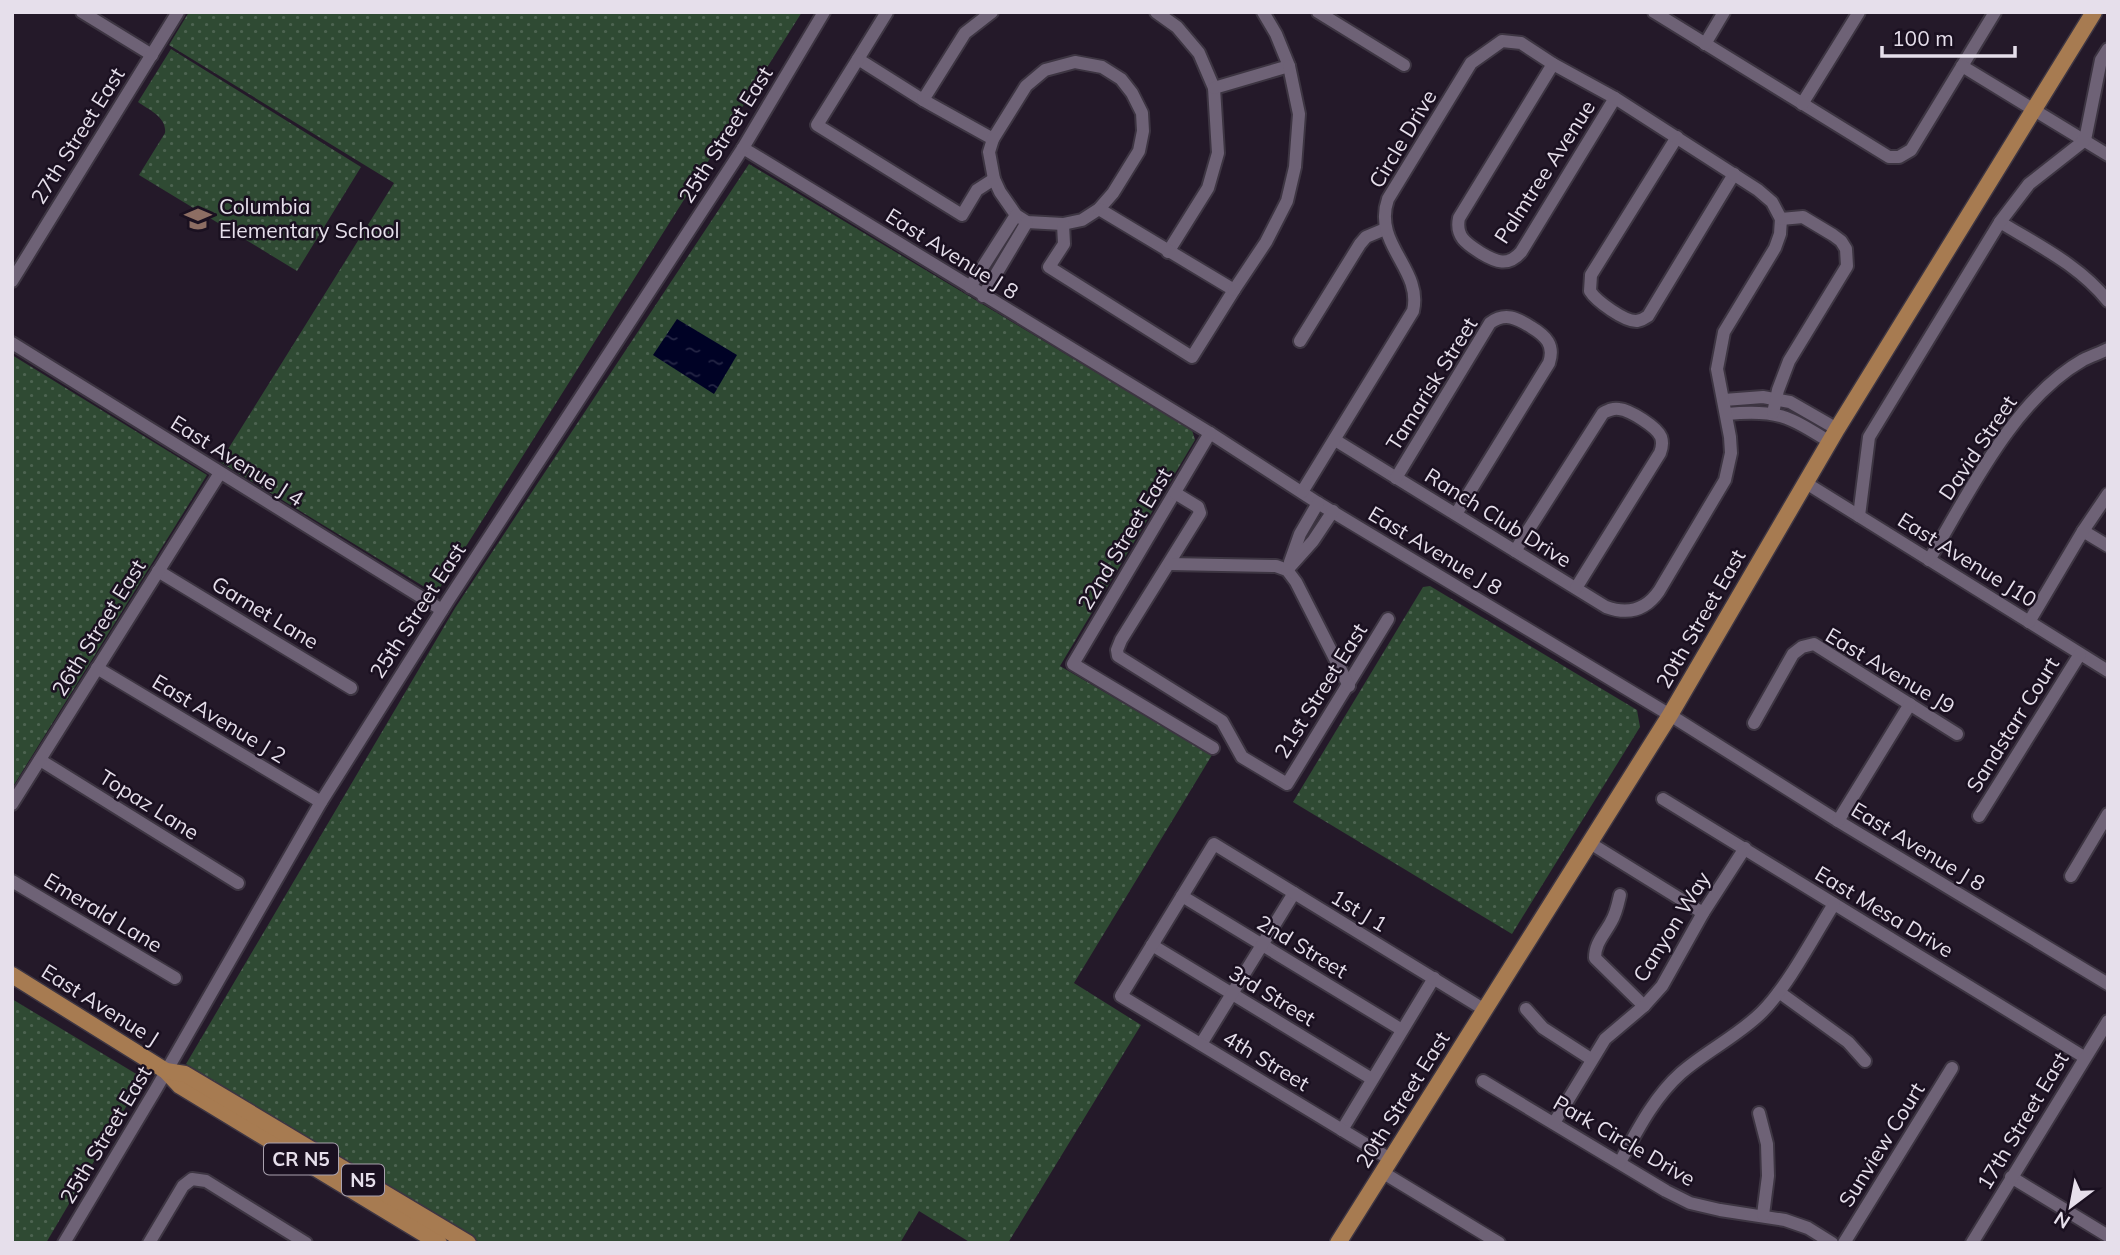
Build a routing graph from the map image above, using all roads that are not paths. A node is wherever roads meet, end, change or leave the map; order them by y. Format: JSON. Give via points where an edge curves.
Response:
{"nodes":[{"id":1,"x":82,"y":12,"type":"edge"},
{"id":2,"x":178,"y":12,"type":"edge"},
{"id":3,"x":824,"y":12,"type":"edge"},
{"id":4,"x":887,"y":12,"type":"edge"},
{"id":5,"x":992,"y":12,"type":"edge"},
{"id":6,"x":1156,"y":12,"type":"edge"},
{"id":7,"x":1262,"y":12,"type":"edge"},
{"id":8,"x":1318,"y":12,"type":"edge"},
{"id":9,"x":1654,"y":12,"type":"edge"},
{"id":10,"x":1724,"y":12,"type":"edge"},
{"id":11,"x":1858,"y":12,"type":"edge"},
{"id":12,"x":1995,"y":12,"type":"edge"},
{"id":13,"x":2094,"y":12,"type":"edge"},
{"id":14,"x":1705,"y":44,"type":"junction"},
{"id":15,"x":2108,"y":49,"type":"edge"},
{"id":16,"x":152,"y":55,"type":"junction"},
{"id":17,"x":858,"y":59,"type":"junction"},
{"id":18,"x":1553,"y":64,"type":"junction"},
{"id":19,"x":1404,"y":65,"type":"dead end"},
{"id":20,"x":1289,"y":66,"type":"junction"},
{"id":21,"x":1962,"y":66,"type":"junction"},
{"id":22,"x":1214,"y":88,"type":"junction"},
{"id":23,"x":1615,"y":98,"type":"junction"},
{"id":24,"x":923,"y":100,"type":"junction"},
{"id":25,"x":1802,"y":104,"type":"junction"},
{"id":26,"x":2033,"y":110,"type":"junction"},
{"id":27,"x":1677,"y":137,"type":"junction"},
{"id":28,"x":993,"y":139,"type":"junction"},
{"id":29,"x":2085,"y":140,"type":"junction"},
{"id":30,"x":743,"y":148,"type":"junction"},
{"id":31,"x":2108,"y":155,"type":"edge"},
{"id":32,"x":1734,"y":174,"type":"junction"},
{"id":33,"x":994,"y":179,"type":"junction"},
{"id":34,"x":1099,"y":209,"type":"junction"},
{"id":35,"x":1021,"y":218,"type":"junction"},
{"id":36,"x":1781,"y":219,"type":"junction"},
{"id":37,"x":2000,"y":222,"type":"junction"},
{"id":38,"x":1063,"y":224,"type":"junction"},
{"id":39,"x":1385,"y":229,"type":"junction"},
{"id":40,"x":1168,"y":252,"type":"junction"},
{"id":41,"x":12,"y":281,"type":"edge"},
{"id":42,"x":970,"y":287,"type":"junction"},
{"id":43,"x":1234,"y":290,"type":"junction"},
{"id":44,"x":983,"y":296,"type":"junction"},
{"id":45,"x":2108,"y":301,"type":"edge"},
{"id":46,"x":1300,"y":341,"type":"dead end"},
{"id":47,"x":12,"y":343,"type":"edge"},
{"id":48,"x":2108,"y":349,"type":"edge"},
{"id":49,"x":1776,"y":399,"type":"junction"},
{"id":50,"x":1724,"y":400,"type":"junction"},
{"id":51,"x":1773,"y":413,"type":"junction"},
{"id":52,"x":1727,"y":414,"type":"junction"},
{"id":53,"x":1210,"y":433,"type":"junction"},
{"id":54,"x":1833,"y":436,"type":"junction"},
{"id":55,"x":1335,"y":440,"type":"junction"},
{"id":56,"x":220,"y":473,"type":"junction"},
{"id":57,"x":1396,"y":478,"type":"junction"},
{"id":58,"x":1806,"y":483,"type":"junction"},
{"id":59,"x":1302,"y":492,"type":"junction"},
{"id":60,"x":1175,"y":493,"type":"junction"},
{"id":61,"x":2108,"y":494,"type":"edge"},
{"id":62,"x":1318,"y":503,"type":"junction"},
{"id":63,"x":1332,"y":511,"type":"junction"},
{"id":64,"x":1456,"y":514,"type":"junction"},
{"id":65,"x":1859,"y":516,"type":"junction"},
{"id":66,"x":2083,"y":531,"type":"junction"},
{"id":67,"x":2108,"y":546,"type":"edge"},
{"id":68,"x":1516,"y":551,"type":"junction"},
{"id":69,"x":1929,"y":559,"type":"junction"},
{"id":70,"x":1170,"y":564,"type":"junction"},
{"id":71,"x":1287,"y":570,"type":"junction"},
{"id":72,"x":158,"y":571,"type":"junction"},
{"id":73,"x":1576,"y":588,"type":"junction"},
{"id":74,"x":442,"y":610,"type":"junction"},
{"id":75,"x":1388,"y":619,"type":"dead end"},
{"id":76,"x":2029,"y":622,"type":"junction"},
{"id":77,"x":2080,"y":654,"type":"junction"},
{"id":78,"x":97,"y":668,"type":"junction"},
{"id":79,"x":2108,"y":671,"type":"edge"},
{"id":80,"x":1349,"y":686,"type":"junction"},
{"id":81,"x":351,"y":688,"type":"dead end"},
{"id":82,"x":1910,"y":704,"type":"junction"},
{"id":83,"x":1670,"y":715,"type":"junction"},
{"id":84,"x":1754,"y":723,"type":"dead end"},
{"id":85,"x":1958,"y":734,"type":"dead end"},
{"id":86,"x":1213,"y":748,"type":"dead end"},
{"id":87,"x":40,"y":760,"type":"junction"},
{"id":88,"x":1663,"y":799,"type":"dead end"},
{"id":89,"x":321,"y":802,"type":"junction"},
{"id":90,"x":12,"y":804,"type":"edge"},
{"id":91,"x":2108,"y":814,"type":"edge"},
{"id":92,"x":1979,"y":816,"type":"dead end"},
{"id":93,"x":1838,"y":821,"type":"junction"},
{"id":94,"x":1590,"y":843,"type":"junction"},
{"id":95,"x":1745,"y":848,"type":"junction"},
{"id":96,"x":2071,"y":876,"type":"dead end"},
{"id":97,"x":12,"y":881,"type":"edge"},
{"id":98,"x":238,"y":883,"type":"dead end"},
{"id":99,"x":1294,"y":893,"type":"junction"},
{"id":100,"x":1620,"y":895,"type":"dead end"},
{"id":101,"x":1182,"y":896,"type":"junction"},
{"id":102,"x":1834,"y":904,"type":"junction"},
{"id":103,"x":1703,"y":913,"type":"junction"},
{"id":104,"x":1152,"y":945,"type":"junction"},
{"id":105,"x":1262,"y":945,"type":"junction"},
{"id":106,"x":12,"y":975,"type":"edge"},
{"id":107,"x":175,"y":978,"type":"dead end"},
{"id":108,"x":1434,"y":978,"type":"junction"},
{"id":109,"x":2108,"y":984,"type":"edge"},
{"id":110,"x":1779,"y":992,"type":"junction"},
{"id":111,"x":1231,"y":993,"type":"junction"},
{"id":112,"x":1644,"y":1006,"type":"junction"},
{"id":113,"x":1526,"y":1009,"type":"dead end"},
{"id":114,"x":1485,"y":1010,"type":"junction"},
{"id":115,"x":2108,"y":1021,"type":"edge"},
{"id":116,"x":1402,"y":1030,"type":"junction"},
{"id":117,"x":1200,"y":1044,"type":"junction"},
{"id":118,"x":2084,"y":1057,"type":"junction"},
{"id":119,"x":1591,"y":1059,"type":"junction"},
{"id":120,"x":1865,"y":1061,"type":"dead end"},
{"id":121,"x":1952,"y":1068,"type":"dead end"},
{"id":122,"x":166,"y":1071,"type":"junction"},
{"id":123,"x":1372,"y":1079,"type":"junction"},
{"id":124,"x":1483,"y":1080,"type":"dead end"},
{"id":125,"x":1759,"y":1112,"type":"dead end"},
{"id":126,"x":1554,"y":1123,"type":"junction"},
{"id":127,"x":1342,"y":1130,"type":"junction"},
{"id":128,"x":1620,"y":1162,"type":"junction"},
{"id":129,"x":1386,"y":1166,"type":"junction"},
{"id":130,"x":2011,"y":1177,"type":"junction"},
{"id":131,"x":1763,"y":1216,"type":"junction"},
{"id":132,"x":2108,"y":1236,"type":"edge"},
{"id":133,"x":64,"y":1243,"type":"edge"},
{"id":134,"x":149,"y":1243,"type":"edge"},
{"id":135,"x":306,"y":1243,"type":"edge"},
{"id":136,"x":439,"y":1243,"type":"edge"},
{"id":137,"x":468,"y":1243,"type":"edge"},
{"id":138,"x":1338,"y":1243,"type":"edge"},
{"id":139,"x":1499,"y":1243,"type":"edge"},
{"id":140,"x":1832,"y":1243,"type":"edge"},
{"id":141,"x":1844,"y":1243,"type":"edge"},
{"id":142,"x":1972,"y":1243,"type":"edge"}],
"edges":[{"from":1,"to":16,"type":"street"},
{"from":2,"to":16,"type":"street","name":"27th Street East"},
{"from":3,"to":30,"type":"street","name":"25th Street East"},
{"from":4,"to":17,"type":"street"},
{"from":5,"to":24,"type":"street","via":[[965,33]]},
{"from":6,"to":22,"type":"street","via":[[1177,27],[1199,53]]},
{"from":7,"to":20,"type":"street"},
{"from":8,"to":19,"type":"street"},
{"from":9,"to":14,"type":"street"},
{"from":10,"to":14,"type":"street"},
{"from":11,"to":25,"type":"street"},
{"from":12,"to":21,"type":"street"},
{"from":13,"to":26,"type":"main road","name":"20th Street East"},
{"from":14,"to":25,"type":"street"},
{"from":15,"to":29,"type":"street","via":[[2101,60]]},
{"from":16,"to":41,"type":"street","name":"27th Street East"},
{"from":17,"to":24,"type":"street"},
{"from":17,"to":33,"type":"street","via":[[817,125],[962,215],[977,190]]},
{"from":18,"to":23,"type":"street"},
{"from":18,"to":23,"type":"street","name":"Palmtree Avenue","via":[[1459,218],[1461,238],[1493,260],[1508,261],[1518,255]]},
{"from":18,"to":39,"type":"street","name":"Circle Drive","via":[[1521,43],[1502,41],[1471,63],[1391,193]]},
{"from":20,"to":22,"type":"street"},
{"from":20,"to":43,"type":"street","via":[[1299,114],[1287,201]]},
{"from":21,"to":25,"type":"street","via":[[1911,150],[1899,157],[1889,157]]},
{"from":21,"to":26,"type":"street"},
{"from":22,"to":40,"type":"street","via":[[1218,153],[1208,188]]},
{"from":23,"to":27,"type":"street"},
{"from":24,"to":28,"type":"street"},
{"from":26,"to":29,"type":"street"},
{"from":26,"to":54,"type":"main road","name":"20th Street East"},
{"from":27,"to":32,"type":"street"},
{"from":27,"to":32,"type":"street","via":[[1591,275],[1590,290],[1599,302],[1629,320],[1648,316]]},
{"from":28,"to":33,"type":"street","via":[[989,152]]},
{"from":28,"to":34,"type":"street","via":[[1026,86],[1045,70],[1075,62],[1102,67],[1121,79],[1142,113],[1143,131],[1139,151]]},
{"from":29,"to":31,"type":"street"},
{"from":29,"to":37,"type":"street","via":[[2029,184]]},
{"from":30,"to":42,"type":"street","name":"East Avenue J 8"},
{"from":30,"to":74,"type":"street","name":"25th Street East"},
{"from":32,"to":36,"type":"street","via":[[1772,202]]},
{"from":33,"to":35,"type":"street"},
{"from":34,"to":38,"type":"street","via":[[1082,220]]},
{"from":34,"to":40,"type":"street"},
{"from":35,"to":38,"type":"street"},
{"from":35,"to":42,"type":"street"},
{"from":35,"to":44,"type":"street"},
{"from":36,"to":49,"type":"street","via":[[1803,217],[1841,241],[1847,266],[1789,361]]},
{"from":36,"to":50,"type":"street","via":[[1775,248],[1724,332],[1717,369]]},
{"from":37,"to":45,"type":"street","via":[[2072,265]]},
{"from":37,"to":65,"type":"street","via":[[1869,437]]},
{"from":38,"to":43,"type":"street","via":[[1064,244],[1049,267],[1192,357]]},
{"from":39,"to":46,"type":"street","via":[[1360,244]]},
{"from":39,"to":55,"type":"street","via":[[1414,289],[1414,305]]},
{"from":40,"to":43,"type":"street"},
{"from":42,"to":44,"type":"street","name":"East Avenue J 8"},
{"from":44,"to":53,"type":"street","name":"East Avenue J 8"},
{"from":47,"to":56,"type":"street","name":"East Avenue J 4"},
{"from":48,"to":69,"type":"street","name":"David Street","via":[[2082,361],[2024,410]]},
{"from":49,"to":50,"type":"street"},
{"from":49,"to":51,"type":"street"},
{"from":49,"to":54,"type":"street","via":[[1790,402]]},
{"from":50,"to":52,"type":"street"},
{"from":51,"to":52,"type":"street"},
{"from":51,"to":54,"type":"street"},
{"from":52,"to":73,"type":"street","name":"Ranch Club Drive","via":[[1731,453],[1725,480],[1646,606],[1616,611]]},
{"from":53,"to":59,"type":"street","name":"East Avenue J 8"},
{"from":53,"to":60,"type":"street","name":"22nd Street East"},
{"from":54,"to":58,"type":"main road","name":"20th Street East"},
{"from":55,"to":57,"type":"street","name":"Ranch Club Drive"},
{"from":55,"to":59,"type":"street"},
{"from":56,"to":72,"type":"street","name":"26th Street East"},
{"from":56,"to":74,"type":"street","name":"East Avenue J 4"},
{"from":57,"to":64,"type":"street","name":"Ranch Club Drive"},
{"from":57,"to":64,"type":"street","name":"Tamarisk Street","via":[[1490,323],[1514,317],[1543,334],[1551,348],[1549,363]]},
{"from":58,"to":65,"type":"street","name":"East Avenue J10"},
{"from":58,"to":83,"type":"main road","name":"20th Street East"},
{"from":59,"to":62,"type":"street","name":"East Avenue J 8"},
{"from":60,"to":70,"type":"street","via":[[1200,513]]},
{"from":60,"to":86,"type":"street","name":"22nd Street East","via":[[1073,664]]},
{"from":61,"to":66,"type":"street"},
{"from":62,"to":63,"type":"street","name":"East Avenue J 8"},
{"from":62,"to":71,"type":"street"},
{"from":63,"to":71,"type":"street"},
{"from":63,"to":83,"type":"street","name":"East Avenue J 8"},
{"from":64,"to":68,"type":"street","name":"Ranch Club Drive"},
{"from":65,"to":69,"type":"street","name":"East Avenue J10"},
{"from":66,"to":67,"type":"street"},
{"from":66,"to":76,"type":"street"},
{"from":68,"to":73,"type":"street","name":"Ranch Club Drive"},
{"from":68,"to":73,"type":"street","via":[[1600,416],[1622,409],[1652,426],[1660,436],[1660,453]]},
{"from":69,"to":76,"type":"street","name":"East Avenue J10"},
{"from":70,"to":71,"type":"street"},
{"from":70,"to":80,"type":"street","name":"21st Street East","via":[[1121,640],[1118,656],[1222,721],[1242,757],[1287,784]]},
{"from":71,"to":80,"type":"street"},
{"from":72,"to":78,"type":"street","name":"26th Street East"},
{"from":72,"to":81,"type":"street","name":"Garnet Lane"},
{"from":74,"to":89,"type":"street","name":"25th Street East"},
{"from":75,"to":80,"type":"street","name":"21st Street East"},
{"from":76,"to":77,"type":"street","name":"East Avenue J10"},
{"from":77,"to":79,"type":"street","name":"East Avenue J10"},
{"from":77,"to":92,"type":"street","name":"Sandstarr Court"},
{"from":78,"to":87,"type":"street","name":"26th Street East"},
{"from":78,"to":89,"type":"street","name":"East Avenue J 2"},
{"from":82,"to":84,"type":"street","name":"East Avenue J9","via":[[1814,644],[1793,654]]},
{"from":82,"to":85,"type":"street","name":"East Avenue J9"},
{"from":82,"to":93,"type":"street"},
{"from":83,"to":93,"type":"street","name":"East Avenue J 8"},
{"from":83,"to":94,"type":"main road","name":"20th Street East"},
{"from":87,"to":90,"type":"street","name":"26th Street East"},
{"from":87,"to":98,"type":"street","name":"Topaz Lane"},
{"from":88,"to":95,"type":"street","name":"East Mesa Drive"},
{"from":89,"to":122,"type":"street","name":"25th Street East"},
{"from":91,"to":96,"type":"street"},
{"from":93,"to":109,"type":"street","name":"East Avenue J 8"},
{"from":94,"to":103,"type":"street"},
{"from":94,"to":114,"type":"main road","name":"20th Street East"},
{"from":95,"to":102,"type":"street","name":"East Mesa Drive"},
{"from":95,"to":103,"type":"street","name":"Canyon Way"},
{"from":97,"to":107,"type":"street","name":"Emerald Lane"},
{"from":99,"to":101,"type":"street","name":"1st J 1","via":[[1214,844]]},
{"from":99,"to":105,"type":"street"},
{"from":99,"to":108,"type":"street","name":"1st J 1"},
{"from":100,"to":112,"type":"street","via":[[1595,958]]},
{"from":101,"to":104,"type":"street"},
{"from":101,"to":105,"type":"street","name":"2nd Street"},
{"from":102,"to":110,"type":"street"},
{"from":102,"to":118,"type":"street","name":"East Mesa Drive"},
{"from":103,"to":112,"type":"street","name":"Canyon Way","via":[[1661,986]]},
{"from":104,"to":111,"type":"street","name":"3rd Street"},
{"from":104,"to":117,"type":"street","name":"4th Street","via":[[1122,996]]},
{"from":105,"to":111,"type":"street"},
{"from":105,"to":116,"type":"street","name":"2nd Street"},
{"from":106,"to":122,"type":"main road","name":"East Avenue J","number":"CR N5"},
{"from":108,"to":114,"type":"street","name":"1st J 1"},
{"from":108,"to":116,"type":"street"},
{"from":110,"to":120,"type":"street","via":[[1848,1042]]},
{"from":110,"to":128,"type":"street","via":[[1762,1012],[1662,1093]]},
{"from":111,"to":117,"type":"street"},
{"from":111,"to":123,"type":"street","name":"3rd Street"},
{"from":112,"to":119,"type":"street","name":"Canyon Way","via":[[1605,1039]]},
{"from":113,"to":119,"type":"street","via":[[1543,1028]]},
{"from":114,"to":129,"type":"main road","name":"20th Street East"},
{"from":115,"to":118,"type":"street","name":"17th Street East"},
{"from":116,"to":123,"type":"street"},
{"from":117,"to":127,"type":"street","name":"4th Street"},
{"from":118,"to":130,"type":"street","name":"17th Street East"},
{"from":119,"to":126,"type":"street","name":"Canyon Way"},
{"from":121,"to":141,"type":"street","name":"Sunview Court"},
{"from":122,"to":133,"type":"street","name":"25th Street East"},
{"from":122,"to":136,"type":"main road","name":"East Avenue J","number":"CR N5","via":[[180,1086]]},
{"from":122,"to":137,"type":"main road","name":"East Avenue J","number":"N5","via":[[185,1074]]},
{"from":123,"to":127,"type":"street"},
{"from":124,"to":126,"type":"street","name":"Park Circle Drive"},
{"from":125,"to":131,"type":"street","via":[[1767,1144]]},
{"from":126,"to":128,"type":"street","name":"Park Circle Drive"},
{"from":127,"to":129,"type":"street","name":"4th Street"},
{"from":128,"to":131,"type":"street","name":"Park Circle Drive","via":[[1690,1203]]},
{"from":129,"to":138,"type":"main road","name":"20th Street East"},
{"from":129,"to":139,"type":"street","name":"4th Street"},
{"from":130,"to":132,"type":"street"},
{"from":130,"to":142,"type":"street","name":"17th Street East"},
{"from":131,"to":140,"type":"street","name":"Park Circle Drive","via":[[1808,1228]]},
{"from":134,"to":135,"type":"street","via":[[183,1186],[192,1180],[206,1181]]}]}
